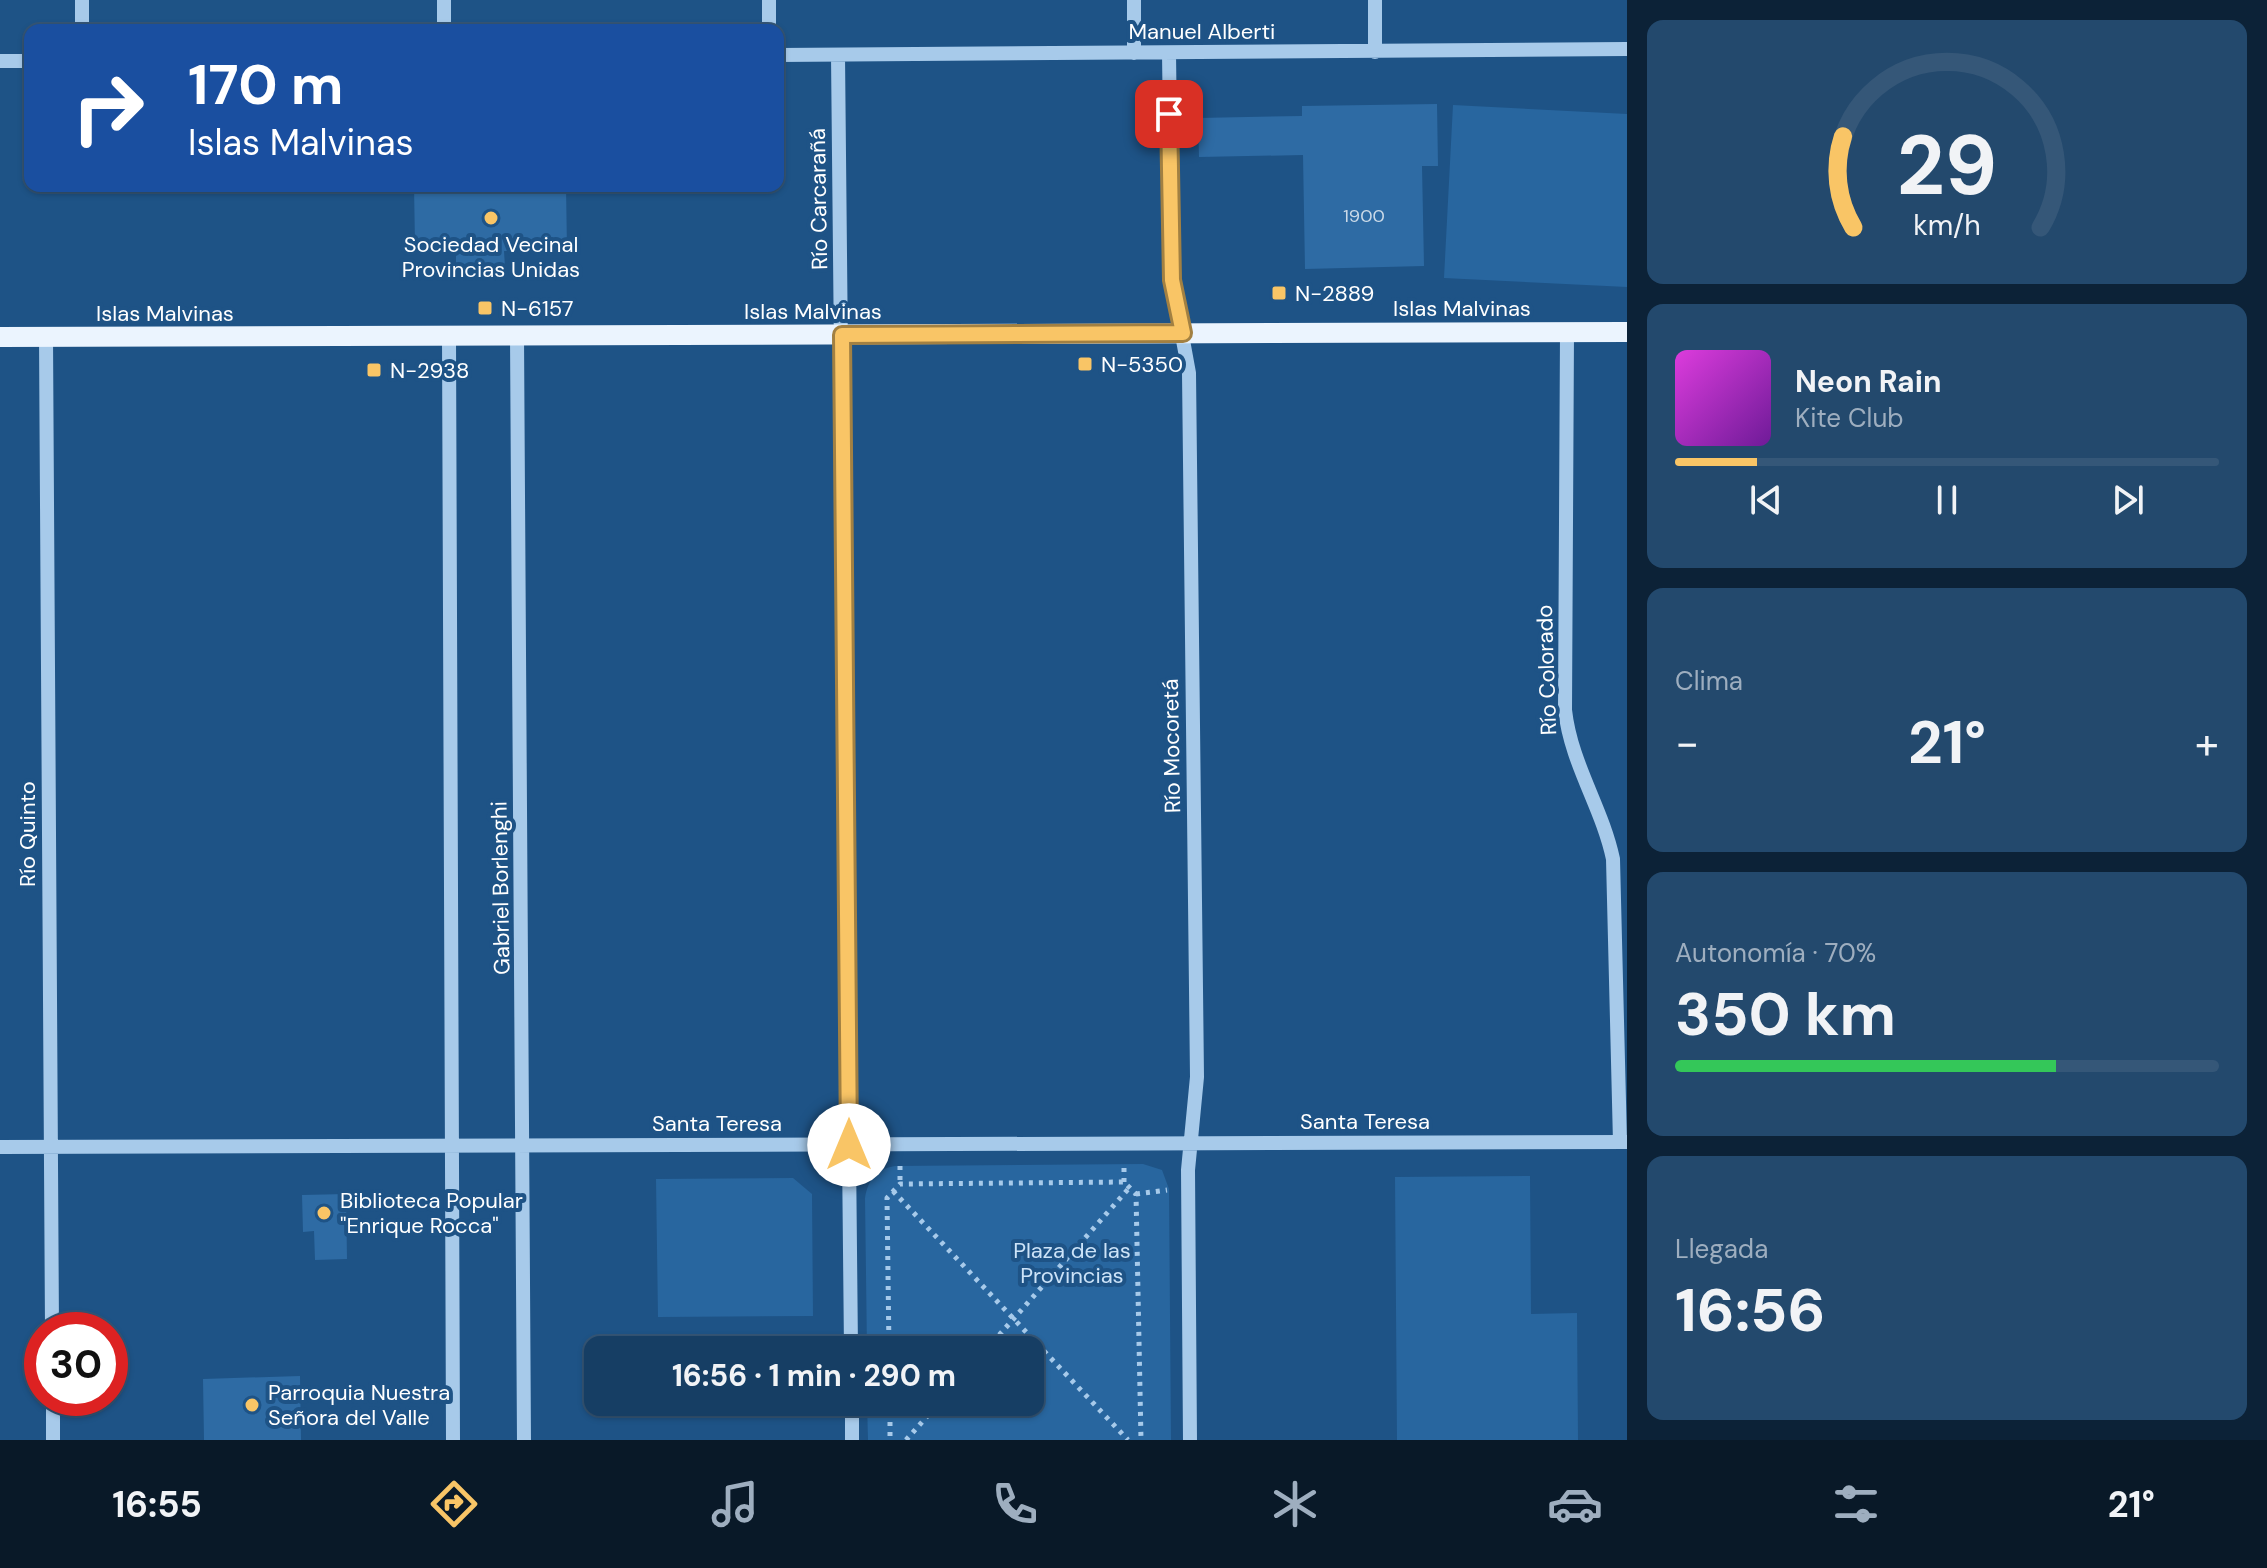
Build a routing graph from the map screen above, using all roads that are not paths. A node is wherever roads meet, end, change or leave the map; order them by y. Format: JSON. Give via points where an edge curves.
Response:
{"nodes":[{"id":1,"x":82,"y":0,"type":"edge"},
{"id":2,"x":444,"y":0,"type":"edge"},
{"id":3,"x":769,"y":0,"type":"edge"},
{"id":4,"x":1134,"y":0,"type":"edge"},
{"id":5,"x":1375,"y":0,"type":"edge"},
{"id":6,"x":82,"y":24,"type":"edge"},
{"id":7,"x":444,"y":24,"type":"edge"},
{"id":8,"x":769,"y":24,"type":"edge"},
{"id":9,"x":1627,"y":49,"type":"edge"},
{"id":10,"x":1375,"y":52,"type":"junction"},
{"id":11,"x":1134,"y":53,"type":"junction"},
{"id":12,"x":1169,"y":53,"type":"junction"},
{"id":13,"x":784,"y":55,"type":"edge"},
{"id":14,"x":838,"y":55,"type":"junction"},
{"id":15,"x":0,"y":61,"type":"edge"},
{"id":16,"x":24,"y":61,"type":"edge"},
{"id":17,"x":1627,"y":332,"type":"edge"},
{"id":18,"x":1183,"y":333,"type":"junction"},
{"id":19,"x":1567,"y":333,"type":"junction"},
{"id":20,"x":842,"y":335,"type":"junction"},
{"id":21,"x":517,"y":336,"type":"junction"},
{"id":22,"x":0,"y":337,"type":"edge"},
{"id":23,"x":46,"y":337,"type":"junction"},
{"id":24,"x":449,"y":337,"type":"junction"},
{"id":25,"x":1623,"y":1142,"type":"edge"},
{"id":26,"x":1189,"y":1144,"type":"junction"},
{"id":27,"x":849,"y":1145,"type":"junction"},
{"id":28,"x":452,"y":1146,"type":"junction"},
{"id":29,"x":524,"y":1146,"type":"junction"},
{"id":30,"x":0,"y":1147,"type":"edge"},
{"id":31,"x":51,"y":1147,"type":"junction"},
{"id":32,"x":52,"y":1312,"type":"edge"},
{"id":33,"x":851,"y":1336,"type":"edge"},
{"id":34,"x":53,"y":1416,"type":"edge"},
{"id":35,"x":852,"y":1416,"type":"edge"},
{"id":36,"x":53,"y":1440,"type":"edge"},
{"id":37,"x":453,"y":1440,"type":"edge"},
{"id":38,"x":524,"y":1440,"type":"edge"},
{"id":39,"x":852,"y":1440,"type":"edge"},
{"id":40,"x":1190,"y":1440,"type":"edge"}],
"edges":[{"from":1,"to":6,"type":"street"},
{"from":2,"to":7,"type":"street"},
{"from":3,"to":8,"type":"street"},
{"from":4,"to":11,"type":"street"},
{"from":5,"to":10,"type":"street"},
{"from":9,"to":10,"type":"street","name":"Manuel Alberti"},
{"from":10,"to":12,"type":"street","name":"Manuel Alberti"},
{"from":11,"to":12,"type":"street","name":"Manuel Alberti"},
{"from":11,"to":14,"type":"street","name":"Manuel Alberti"},
{"from":12,"to":18,"type":"street","name":"Río Mocoretá","via":[[1172,268]]},
{"from":13,"to":14,"type":"street","name":"Manuel Alberti"},
{"from":14,"to":20,"type":"street","name":"Río Carcarañá"},
{"from":15,"to":16,"type":"street"},
{"from":17,"to":19,"type":"main road","name":"Islas Malvinas"},
{"from":18,"to":19,"type":"main road","name":"Islas Malvinas"},
{"from":18,"to":20,"type":"main road","name":"Islas Malvinas"},
{"from":18,"to":26,"type":"street","name":"Río Mocoretá","via":[[1189,373],[1197,1077]]},
{"from":19,"to":25,"type":"street","name":"Río Colorado","via":[[1565,710],[1571,747],[1613,859]]},
{"from":20,"to":21,"type":"main road","name":"Islas Malvinas"},
{"from":20,"to":27,"type":"street","name":"Río Carcarañá"},
{"from":21,"to":24,"type":"main road","name":"Islas Malvinas"},
{"from":21,"to":29,"type":"street","name":"Gabriel Borlenghi"},
{"from":22,"to":23,"type":"main road","name":"Islas Malvinas"},
{"from":23,"to":24,"type":"main road","name":"Islas Malvinas"},
{"from":23,"to":31,"type":"street","name":"Río Quinto"},
{"from":24,"to":28,"type":"street"},
{"from":25,"to":26,"type":"street","name":"Santa Teresa"},
{"from":26,"to":27,"type":"street","name":"Santa Teresa"},
{"from":26,"to":40,"type":"street","name":"Río Mocoretá"},
{"from":27,"to":29,"type":"street","name":"Santa Teresa"},
{"from":27,"to":33,"type":"street","name":"Río Carcarañá"},
{"from":28,"to":29,"type":"street","name":"Santa Teresa"},
{"from":28,"to":31,"type":"street","name":"Santa Teresa"},
{"from":28,"to":37,"type":"street"},
{"from":29,"to":38,"type":"street","name":"Gabriel Borlenghi"},
{"from":30,"to":31,"type":"street","name":"Santa Teresa"},
{"from":31,"to":32,"type":"street","name":"Río Quinto"},
{"from":34,"to":36,"type":"street"},
{"from":35,"to":39,"type":"street"}]}
